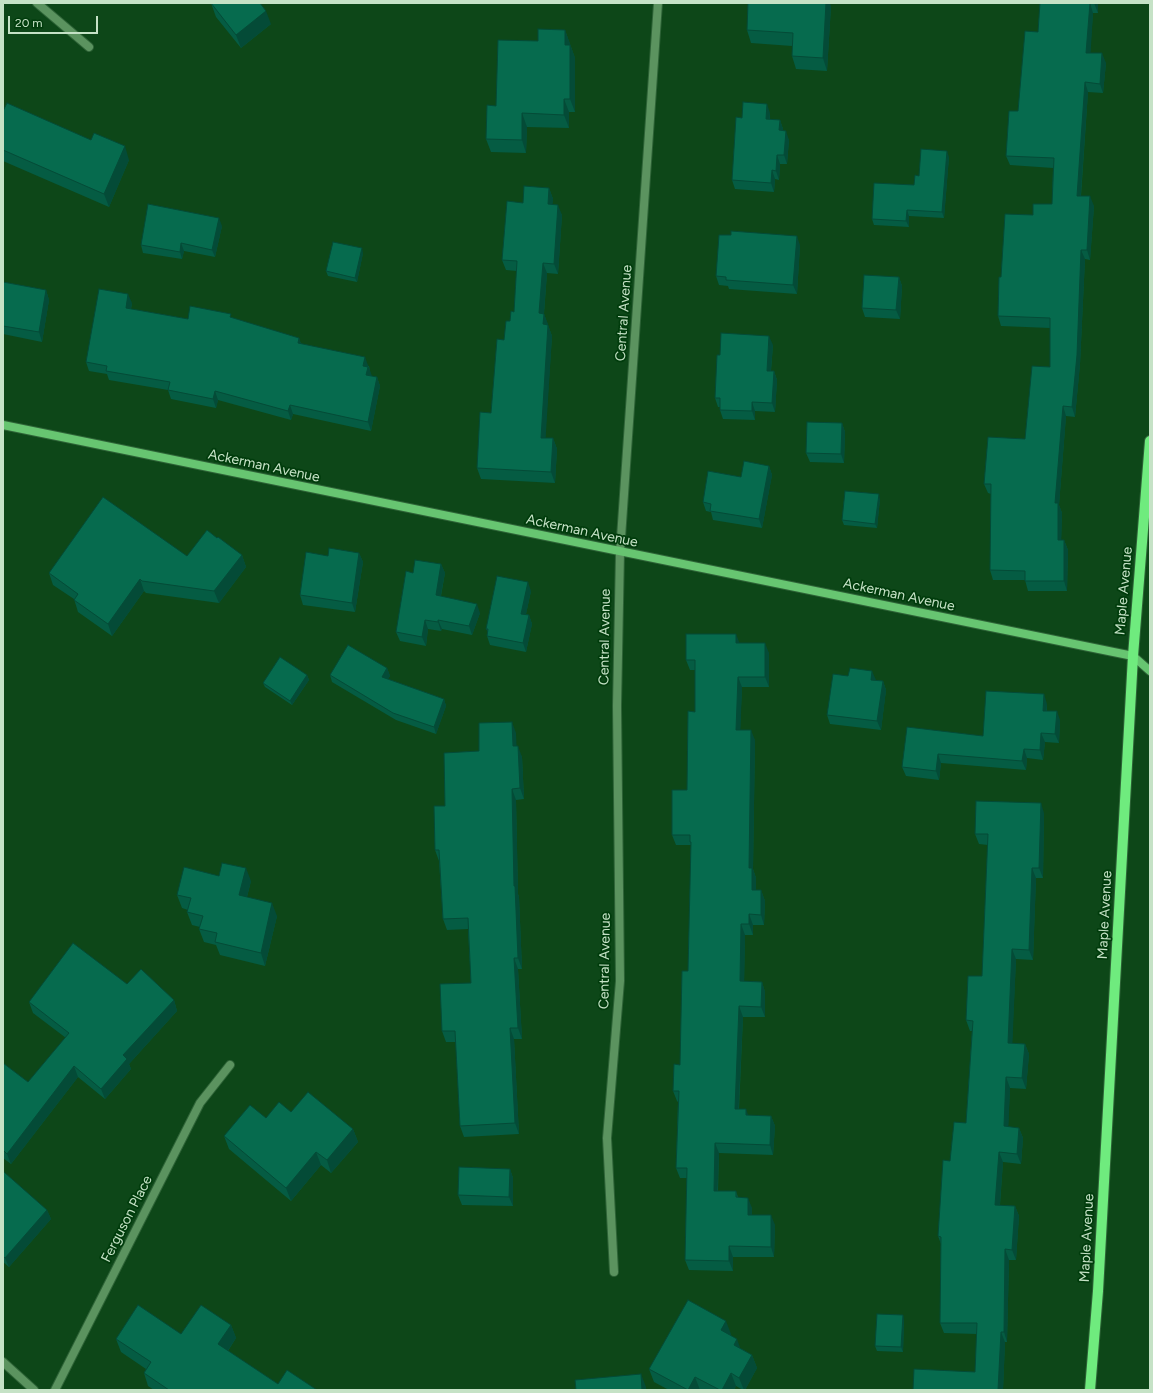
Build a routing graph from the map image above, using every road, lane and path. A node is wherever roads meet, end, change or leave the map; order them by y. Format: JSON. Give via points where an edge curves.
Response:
{"nodes":[{"id":1,"x":37,"y":3,"type":"edge"},
{"id":2,"x":658,"y":3,"type":"edge"},
{"id":3,"x":90,"y":47,"type":"dead end"},
{"id":4,"x":3,"y":426,"type":"edge"},
{"id":5,"x":1150,"y":441,"type":"edge"},
{"id":6,"x":620,"y":552,"type":"junction"},
{"id":7,"x":1133,"y":656,"type":"junction"},
{"id":8,"x":1150,"y":671,"type":"edge"},
{"id":9,"x":230,"y":1065,"type":"dead end"},
{"id":10,"x":614,"y":1272,"type":"dead end"},
{"id":11,"x":3,"y":1362,"type":"edge"},
{"id":12,"x":34,"y":1390,"type":"edge"},
{"id":13,"x":55,"y":1390,"type":"edge"},
{"id":14,"x":1090,"y":1390,"type":"edge"}],
"edges":[{"from":1,"to":3,"type":"street"},
{"from":2,"to":6,"type":"street","name":"Central Avenue"},
{"from":4,"to":6,"type":"street","name":"Ackerman Avenue"},
{"from":5,"to":7,"type":"main road","name":"Maple Avenue"},
{"from":6,"to":7,"type":"street","name":"Ackerman Avenue"},
{"from":6,"to":10,"type":"street","name":"Central Avenue","via":[[616,706],[620,980],[607,1138]]},
{"from":7,"to":8,"type":"street","name":"Ackerman Avenue"},
{"from":7,"to":14,"type":"main road","name":"Maple Avenue","via":[[1098,1291]]},
{"from":9,"to":13,"type":"street","name":"Ferguson Place","via":[[200,1103]]},
{"from":11,"to":12,"type":"street"}]}
